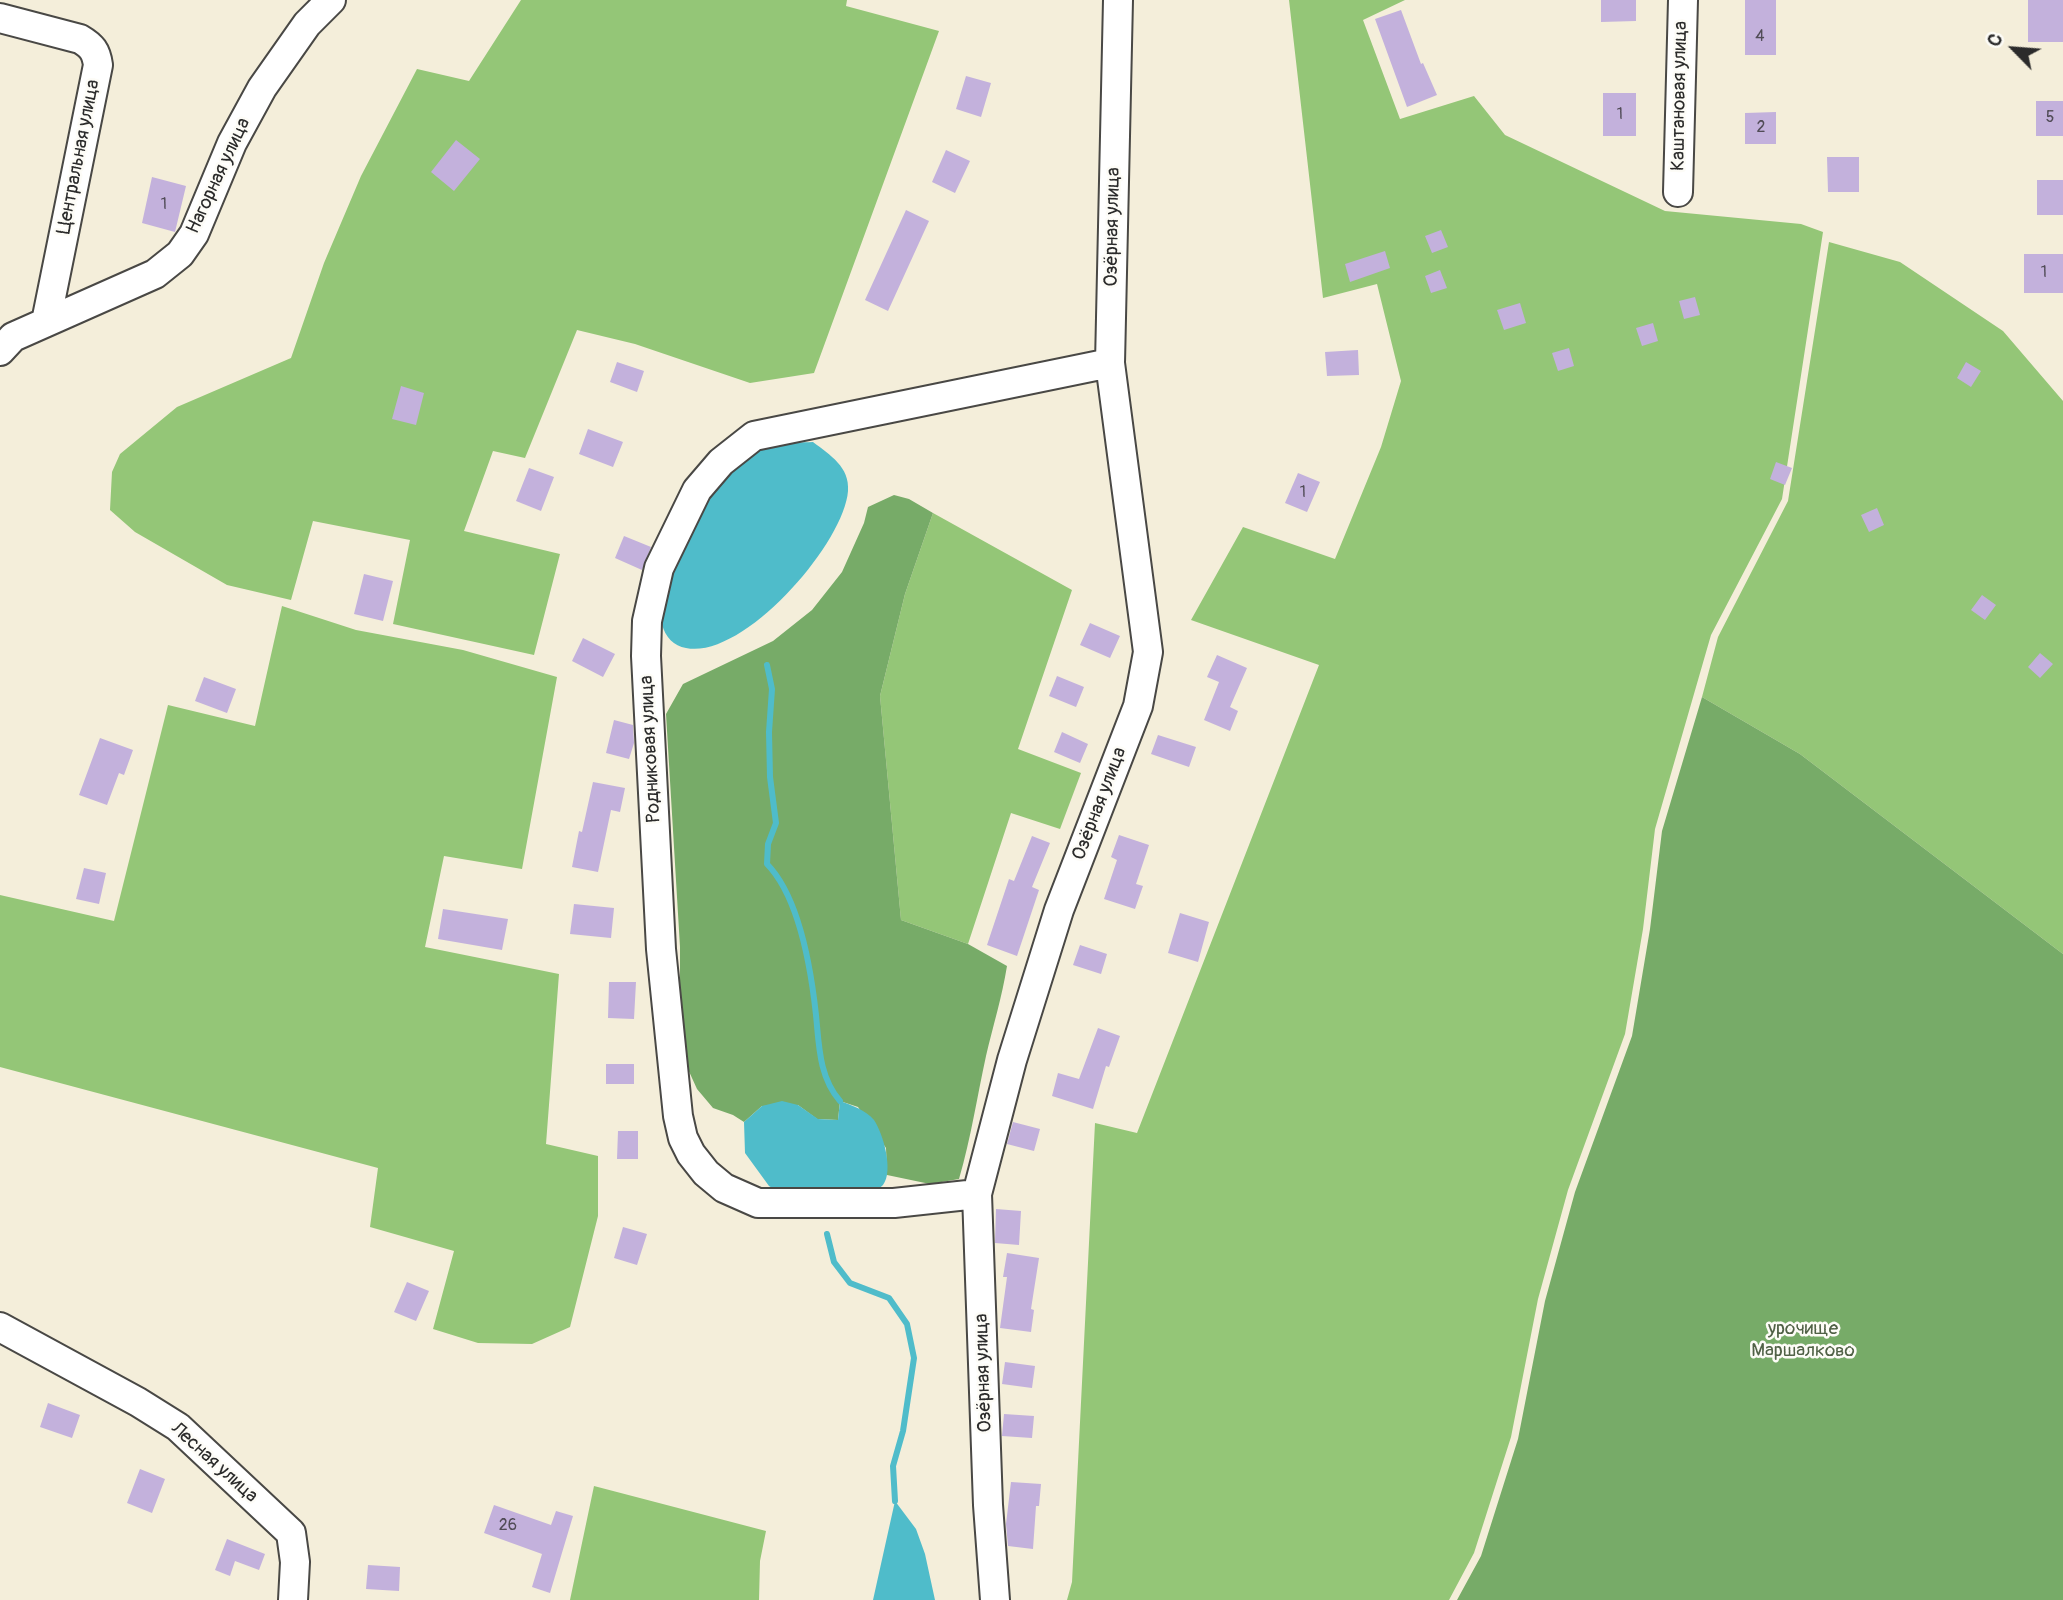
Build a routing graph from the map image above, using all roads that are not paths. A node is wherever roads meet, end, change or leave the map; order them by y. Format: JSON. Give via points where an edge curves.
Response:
{"nodes":[{"id":1,"x":331,"y":0,"type":"edge"},
{"id":2,"x":1118,"y":0,"type":"edge"},
{"id":3,"x":1683,"y":0,"type":"edge"},
{"id":4,"x":0,"y":18,"type":"edge"},
{"id":5,"x":1678,"y":192,"type":"dead end"},
{"id":6,"x":46,"y":322,"type":"junction"},
{"id":7,"x":4,"y":341,"type":"edge"},
{"id":8,"x":1110,"y":363,"type":"junction"},
{"id":9,"x":977,"y":1194,"type":"junction"},
{"id":10,"x":0,"y":1327,"type":"edge"},
{"id":11,"x":293,"y":1600,"type":"edge"},
{"id":12,"x":995,"y":1600,"type":"edge"}],
"edges":[{"from":1,"to":6,"type":"street","name":"Нагорная улица","via":[[307,24],[262,88],[232,143],[194,234],[180,254],[155,274]]},
{"from":2,"to":8,"type":"street","name":"Озёрная улица"},
{"from":3,"to":5,"type":"street","name":"Каштановая улица"},
{"from":4,"to":6,"type":"street","name":"Центральная улица","via":[[80,39],[96,53],[98,65]]},
{"from":6,"to":7,"type":"street","name":"Нагорная улица"},
{"from":8,"to":9,"type":"street","name":"Озёрная улица","via":[[1149,652],[1138,706],[1059,910],[1012,1060]]},
{"from":8,"to":9,"type":"street","name":"Родниковая улица","via":[[754,436],[721,462],[697,491],[659,568],[647,621],[661,949],[678,1116],[691,1154],[724,1188],[758,1203],[894,1203]]},
{"from":9,"to":12,"type":"street","name":"Озёрная улица"},
{"from":10,"to":11,"type":"street","name":"Лесная улица","via":[[178,1427],[291,1532]]}]}
